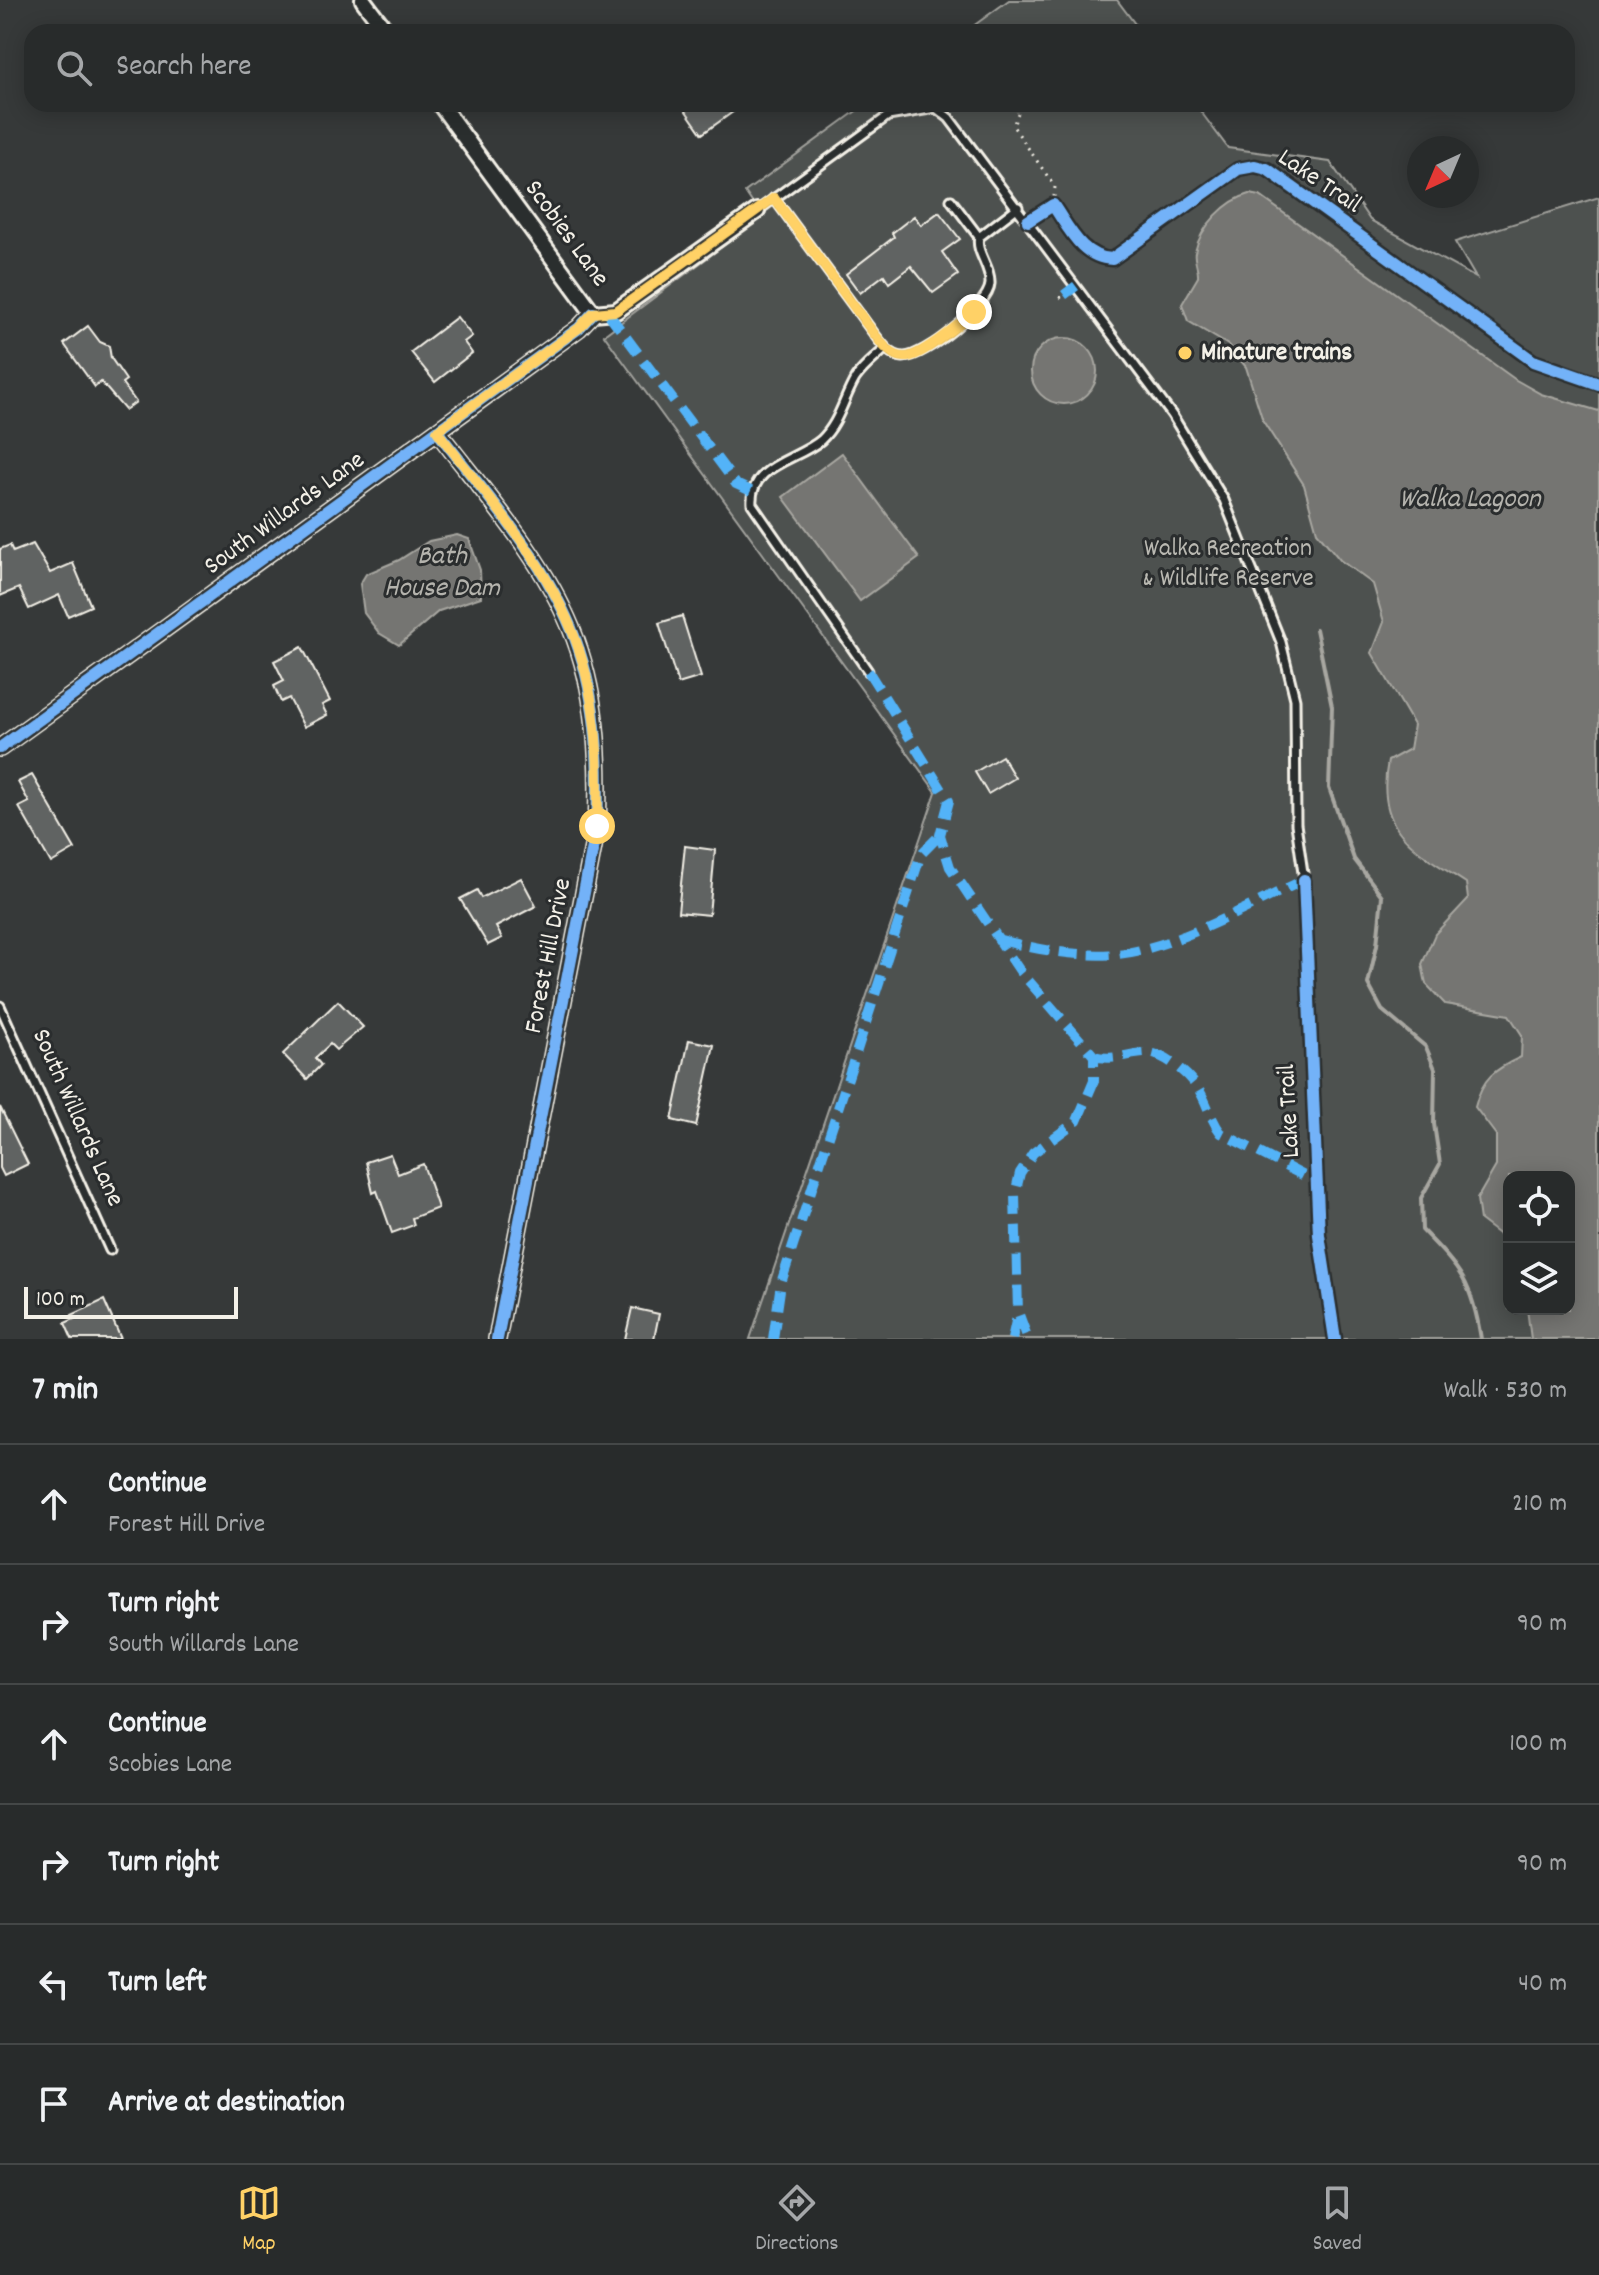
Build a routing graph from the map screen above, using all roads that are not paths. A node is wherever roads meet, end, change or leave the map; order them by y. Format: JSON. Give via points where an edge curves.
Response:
{"nodes":[{"id":1,"x":363,"y":0,"type":"edge"},
{"id":2,"x":381,"y":24,"type":"edge"},
{"id":3,"x":446,"y":112,"type":"edge"},
{"id":4,"x":912,"y":112,"type":"edge"},
{"id":5,"x":941,"y":112,"type":"edge"},
{"id":6,"x":774,"y":198,"type":"junction"},
{"id":7,"x":951,"y":200,"type":"dead end"},
{"id":8,"x":1018,"y":207,"type":"junction"},
{"id":9,"x":757,"y":211,"type":"joint"},
{"id":10,"x":979,"y":237,"type":"junction"},
{"id":11,"x":593,"y":313,"type":"junction"},
{"id":12,"x":886,"y":348,"type":"junction"},
{"id":13,"x":437,"y":431,"type":"junction"},
{"id":14,"x":868,"y":671,"type":"dead end"},
{"id":15,"x":0,"y":748,"type":"edge"},
{"id":16,"x":1304,"y":880,"type":"dead end"},
{"id":17,"x":0,"y":1006,"type":"edge"},
{"id":18,"x":110,"y":1250,"type":"dead end"},
{"id":19,"x":497,"y":1339,"type":"edge"}],
"edges":[{"from":1,"to":2,"type":"street"},
{"from":3,"to":11,"type":"street","name":"Scobies Lane"},
{"from":4,"to":6,"type":"lane","via":[[888,116]]},
{"from":5,"to":8,"type":"lane"},
{"from":6,"to":9,"type":"lane"},
{"from":6,"to":12,"type":"lane"},
{"from":7,"to":10,"type":"lane"},
{"from":8,"to":10,"type":"lane"},
{"from":8,"to":16,"type":"lane","via":[[1172,415],[1224,500],[1241,540],[1281,642],[1295,699],[1296,824]]},
{"from":9,"to":11,"type":"street","name":"Scobies Lane","via":[[616,311]]},
{"from":10,"to":12,"type":"lane","via":[[990,285],[984,302],[919,353],[906,357]]},
{"from":11,"to":13,"type":"street","name":"South Willards Lane"},
{"from":12,"to":14,"type":"lane","via":[[856,377],[833,428],[819,443],[781,462],[751,491],[752,504]]},
{"from":13,"to":15,"type":"street","name":"South Willards Lane"},
{"from":13,"to":19,"type":"street","name":"Forest Hill Drive","via":[[527,549],[571,628],[600,760],[597,826]]},
{"from":17,"to":18,"type":"lane","name":"South Willards Lane"}]}
